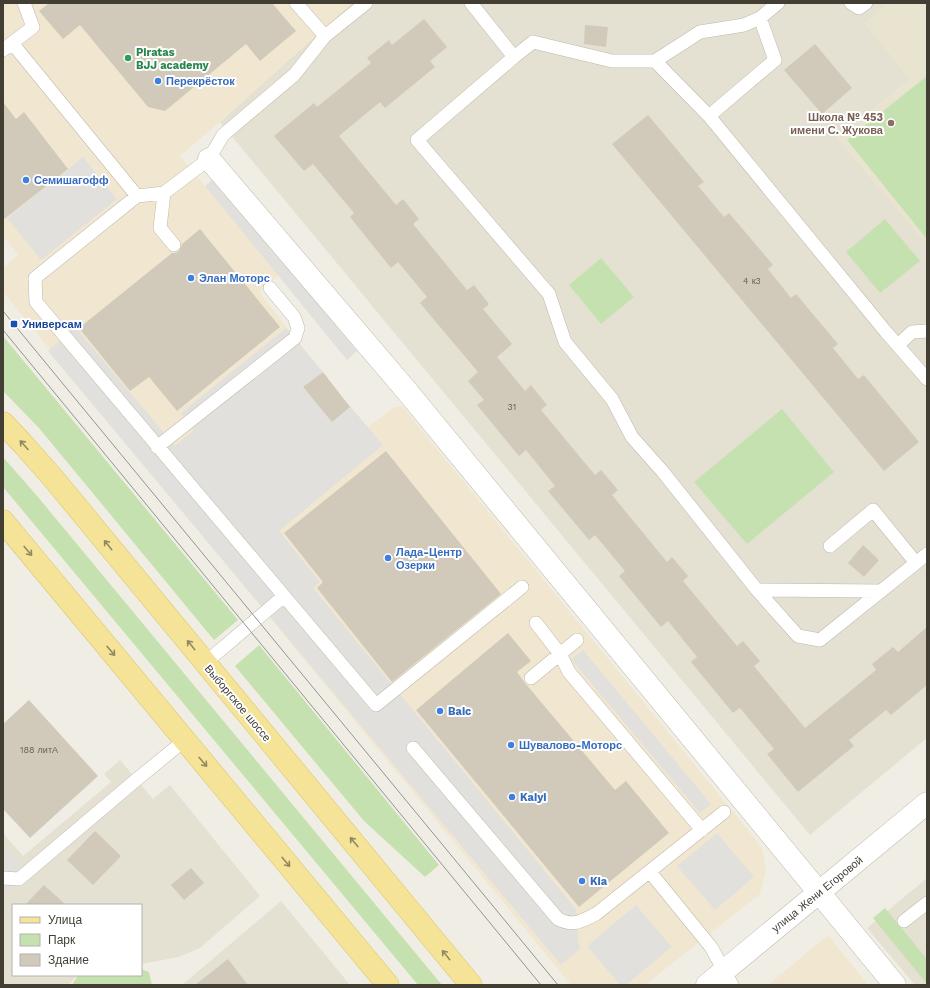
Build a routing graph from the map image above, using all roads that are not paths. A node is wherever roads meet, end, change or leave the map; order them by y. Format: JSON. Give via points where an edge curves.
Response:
{"nodes":[{"id":1,"x":24,"y":3,"type":"edge"},
{"id":2,"x":296,"y":3,"type":"edge"},
{"id":3,"x":366,"y":3,"type":"edge"},
{"id":4,"x":471,"y":3,"type":"edge"},
{"id":5,"x":778,"y":3,"type":"edge"},
{"id":6,"x":851,"y":3,"type":"edge"},
{"id":7,"x":866,"y":3,"type":"edge"},
{"id":8,"x":760,"y":18,"type":"junction"},
{"id":9,"x":325,"y":36,"type":"junction"},
{"id":10,"x":8,"y":46,"type":"edge"},
{"id":11,"x":514,"y":57,"type":"junction"},
{"id":12,"x":655,"y":61,"type":"junction"},
{"id":13,"x":709,"y":116,"type":"junction"},
{"id":14,"x":208,"y":159,"type":"junction"},
{"id":15,"x":164,"y":193,"type":"junction"},
{"id":16,"x":137,"y":196,"type":"junction"},
{"id":17,"x":174,"y":245,"type":"dead end"},
{"id":18,"x":270,"y":288,"type":"dead end"},
{"id":19,"x":927,"y":331,"type":"edge"},
{"id":20,"x":898,"y":345,"type":"junction"},
{"id":21,"x":927,"y":379,"type":"edge"},
{"id":22,"x":3,"y":423,"type":"edge"},
{"id":23,"x":157,"y":447,"type":"junction"},
{"id":24,"x":3,"y":521,"type":"edge"},
{"id":25,"x":830,"y":546,"type":"dead end"},
{"id":26,"x":927,"y":554,"type":"edge"},
{"id":27,"x":916,"y":563,"type":"junction"},
{"id":28,"x":522,"y":587,"type":"dead end"},
{"id":29,"x":757,"y":590,"type":"junction"},
{"id":30,"x":881,"y":591,"type":"junction"},
{"id":31,"x":284,"y":596,"type":"junction"},
{"id":32,"x":536,"y":624,"type":"dead end"},
{"id":33,"x":577,"y":640,"type":"dead end"},
{"id":34,"x":560,"y":654,"type":"junction"},
{"id":35,"x":205,"y":663,"type":"junction"},
{"id":36,"x":530,"y":678,"type":"dead end"},
{"id":37,"x":185,"y":740,"type":"junction"},
{"id":38,"x":413,"y":748,"type":"dead end"},
{"id":39,"x":927,"y":803,"type":"edge"},
{"id":40,"x":724,"y":812,"type":"dead end"},
{"id":41,"x":702,"y":830,"type":"junction"},
{"id":42,"x":650,"y":872,"type":"junction"},
{"id":43,"x":3,"y":878,"type":"edge"},
{"id":44,"x":819,"y":892,"type":"junction"},
{"id":45,"x":927,"y":902,"type":"edge"},
{"id":46,"x":904,"y":921,"type":"dead end"},
{"id":47,"x":728,"y":978,"type":"edge"},
{"id":48,"x":388,"y":985,"type":"edge"},
{"id":49,"x":470,"y":985,"type":"edge"},
{"id":50,"x":707,"y":985,"type":"edge"},
{"id":51,"x":895,"y":985,"type":"edge"}],
"edges":[{"from":1,"to":10,"type":"lane","via":[[33,26]]},
{"from":2,"to":9,"type":"lane"},
{"from":3,"to":9,"type":"lane"},
{"from":4,"to":11,"type":"lane"},
{"from":5,"to":8,"type":"lane"},
{"from":6,"to":7,"type":"lane","via":[[859,8]]},
{"from":8,"to":12,"type":"lane","via":[[744,25],[700,32]]},
{"from":8,"to":13,"type":"lane","via":[[775,60]]},
{"from":9,"to":14,"type":"lane","via":[[294,75],[223,135]]},
{"from":10,"to":16,"type":"lane"},
{"from":11,"to":12,"type":"lane","via":[[533,42],[612,60]]},
{"from":11,"to":29,"type":"lane","via":[[417,140],[549,294],[565,342],[612,399],[632,437]]},
{"from":12,"to":13,"type":"lane"},
{"from":13,"to":20,"type":"lane"},
{"from":14,"to":15,"type":"lane"},
{"from":14,"to":44,"type":"street","via":[[406,390]]},
{"from":15,"to":16,"type":"lane"},
{"from":15,"to":17,"type":"lane","via":[[160,228]]},
{"from":16,"to":23,"type":"lane","via":[[35,278],[36,302]]},
{"from":18,"to":23,"type":"lane","via":[[294,317],[298,328],[295,338]]},
{"from":19,"to":20,"type":"lane","via":[[912,332]]},
{"from":20,"to":21,"type":"lane"},
{"from":35,"to":22,"type":"main road","name":"Выборгское шоссе","one_way":true,"via":[[53,478]]},
{"from":23,"to":31,"type":"lane"},
{"from":24,"to":37,"type":"main road","one_way":true},
{"from":25,"to":27,"type":"lane","via":[[873,510]]},
{"from":26,"to":27,"type":"lane"},
{"from":27,"to":30,"type":"lane"},
{"from":28,"to":31,"type":"lane","via":[[376,705]]},
{"from":29,"to":30,"type":"lane"},
{"from":29,"to":30,"type":"lane","via":[[798,636],[820,640]]},
{"from":31,"to":35,"type":"lane"},
{"from":32,"to":34,"type":"lane"},
{"from":33,"to":34,"type":"lane"},
{"from":34,"to":36,"type":"lane"},
{"from":34,"to":41,"type":"lane","via":[[569,672]]},
{"from":49,"to":35,"type":"main road","name":"Выборгское шоссе","one_way":true},
{"from":37,"to":43,"type":"lane","via":[[19,879]]},
{"from":37,"to":48,"type":"main road","one_way":true},
{"from":38,"to":42,"type":"lane","via":[[558,919],[566,923],[578,923],[596,914]]},
{"from":39,"to":44,"type":"street","name":"улица Жени Егоровой"},
{"from":40,"to":41,"type":"lane"},
{"from":41,"to":42,"type":"lane"},
{"from":42,"to":47,"type":"lane","via":[[711,947]]},
{"from":44,"to":47,"type":"street","name":"улица Жени Егоровой"},
{"from":44,"to":51,"type":"street"},
{"from":45,"to":46,"type":"lane"},
{"from":47,"to":50,"type":"street","name":"улица Жени Егоровой"}]}
